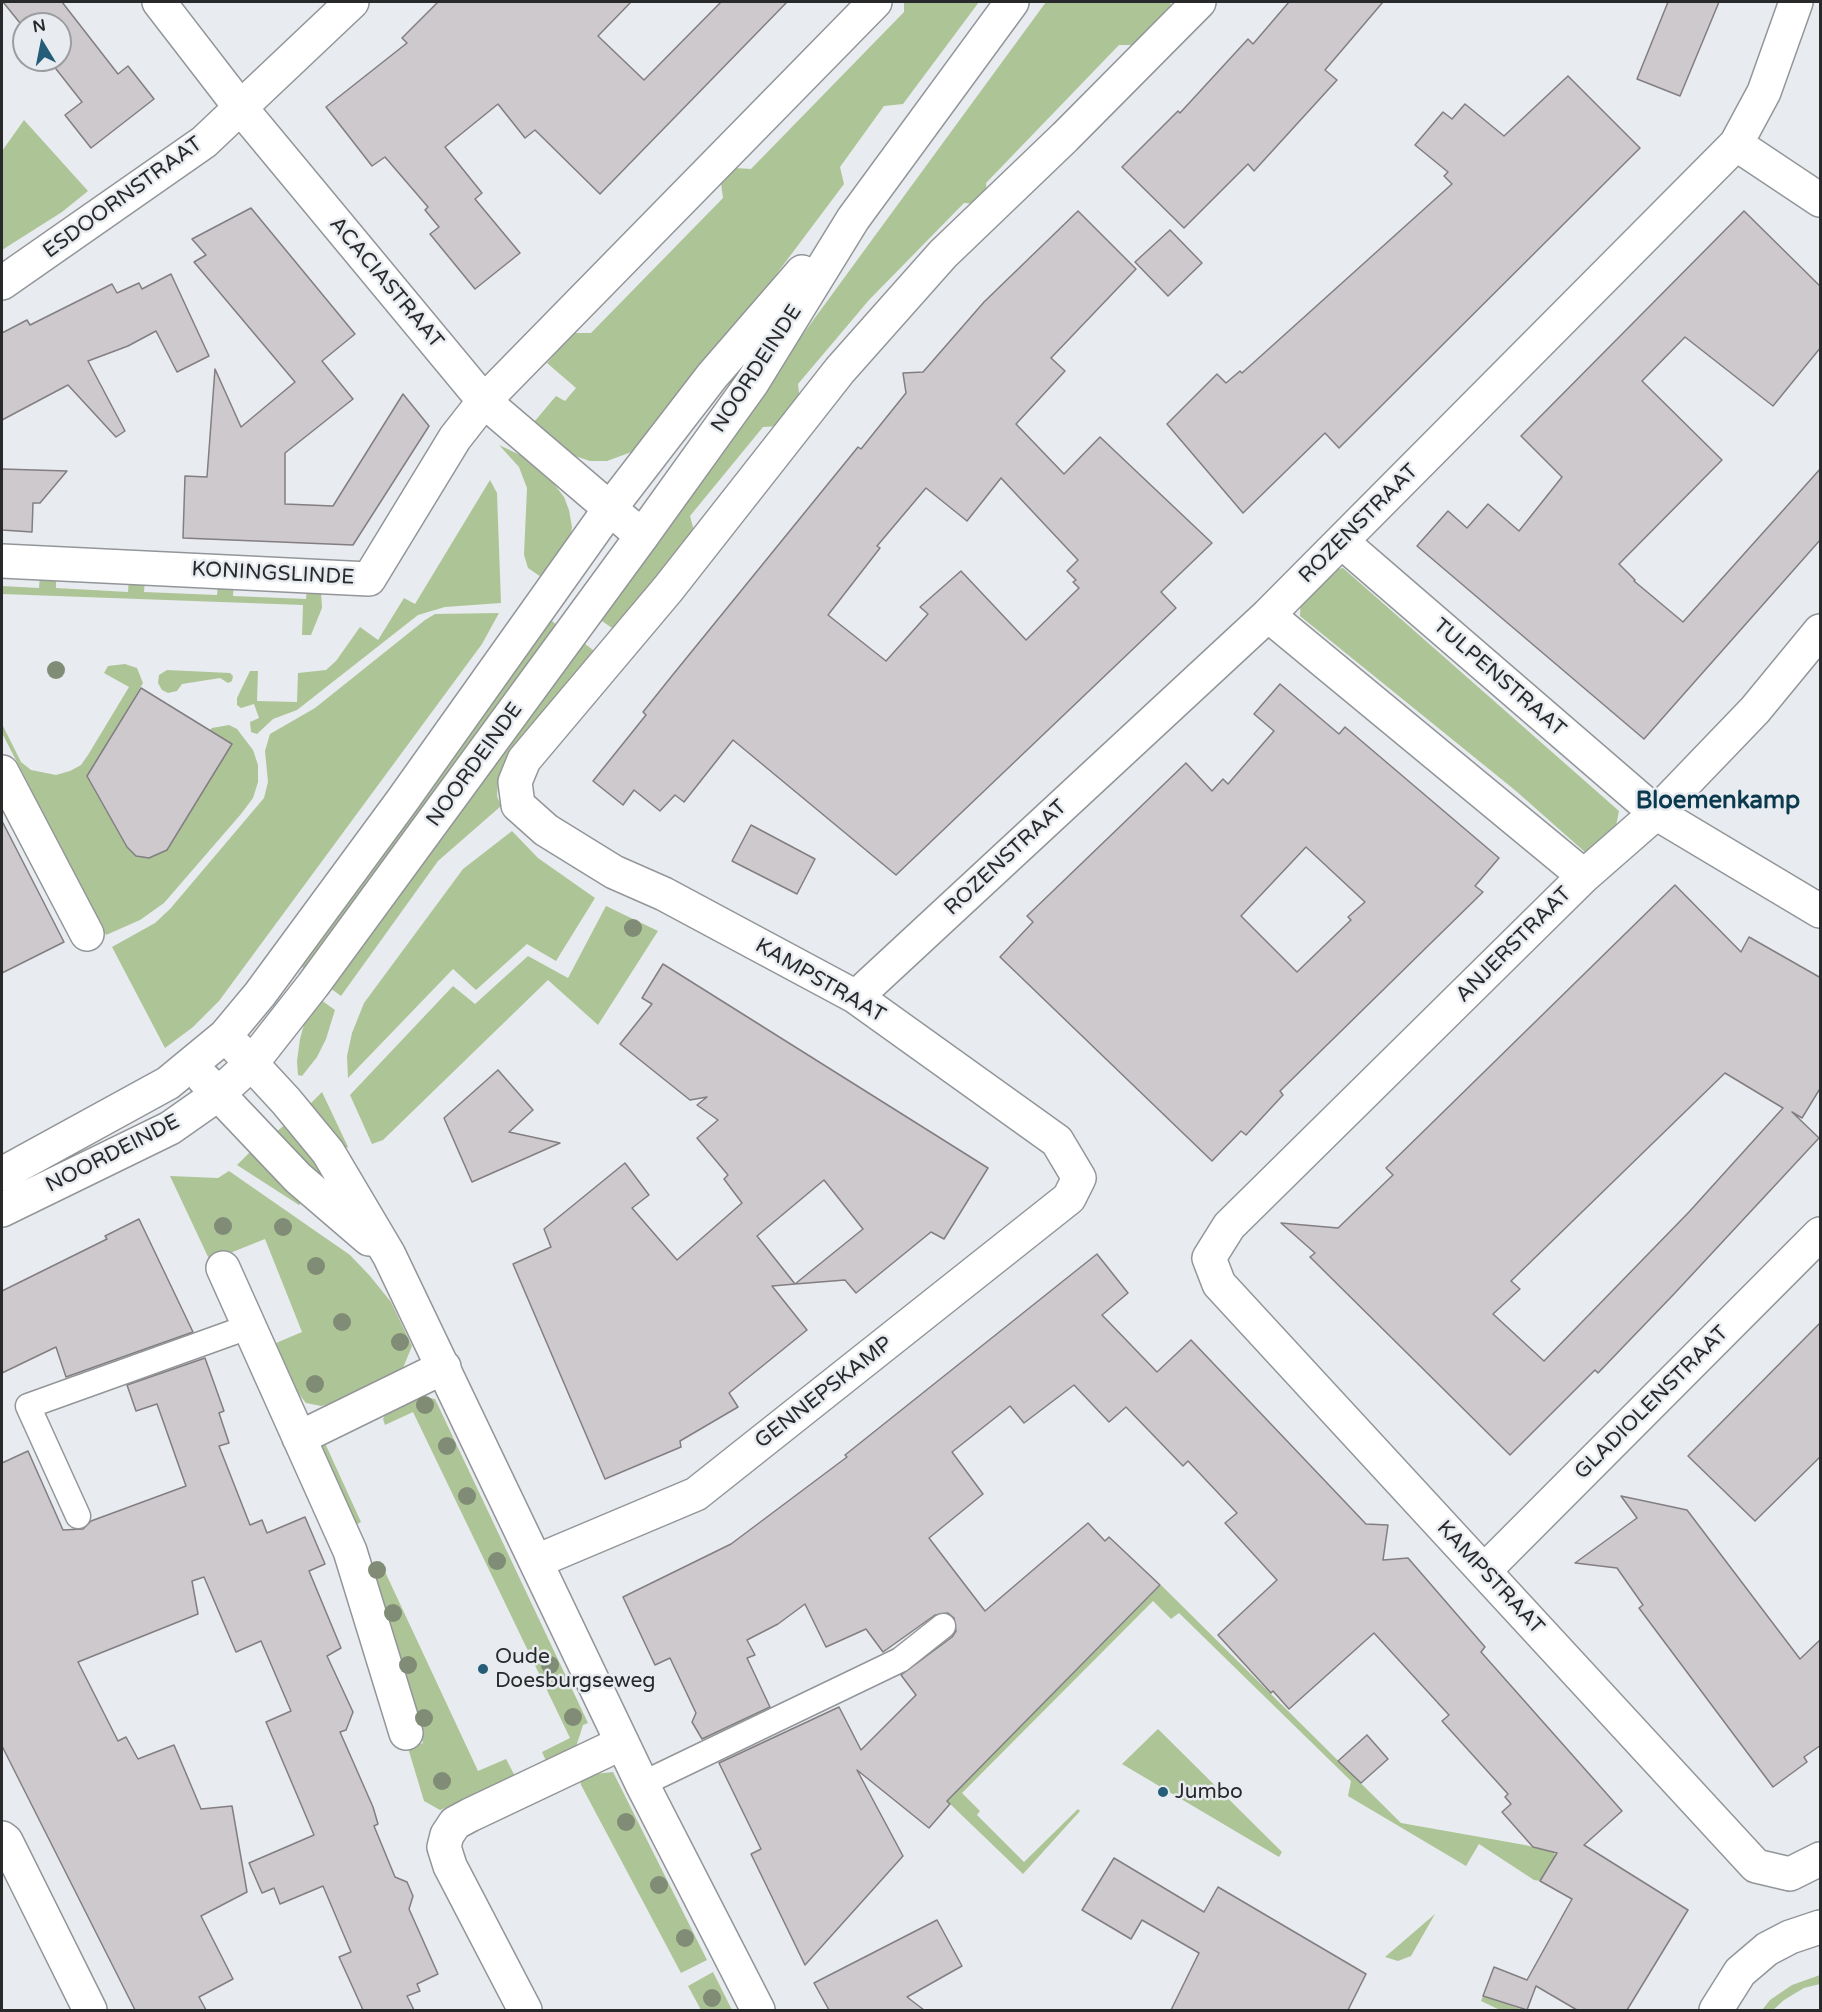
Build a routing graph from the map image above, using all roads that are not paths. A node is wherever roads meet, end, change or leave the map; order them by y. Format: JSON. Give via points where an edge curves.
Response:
{"nodes":[{"id":1,"x":159,"y":2,"type":"edge"},
{"id":2,"x":352,"y":2,"type":"edge"},
{"id":3,"x":875,"y":2,"type":"edge"},
{"id":4,"x":1012,"y":2,"type":"edge"},
{"id":5,"x":1199,"y":2,"type":"edge"},
{"id":6,"x":1796,"y":2,"type":"edge"},
{"id":7,"x":240,"y":107,"type":"junction"},
{"id":8,"x":1736,"y":144,"type":"junction"},
{"id":9,"x":1821,"y":200,"type":"edge"},
{"id":10,"x":853,"y":219,"type":"junction"},
{"id":11,"x":2,"y":283,"type":"edge"},
{"id":12,"x":484,"y":401,"type":"junction"},
{"id":13,"x":611,"y":507,"type":"junction"},
{"id":14,"x":642,"y":536,"type":"junction"},
{"id":15,"x":1342,"y":542,"type":"junction"},
{"id":16,"x":2,"y":561,"type":"edge"},
{"id":17,"x":1268,"y":615,"type":"junction"},
{"id":18,"x":1821,"y":631,"type":"edge"},
{"id":19,"x":2,"y":772,"type":"edge"},
{"id":20,"x":1656,"y":813,"type":"junction"},
{"id":21,"x":533,"y":821,"type":"joint"},
{"id":22,"x":1584,"y":876,"type":"junction"},
{"id":23,"x":1821,"y":911,"type":"edge"},
{"id":24,"x":87,"y":934,"type":"dead end"},
{"id":25,"x":856,"y":998,"type":"junction"},
{"id":26,"x":225,"y":1036,"type":"junction"},
{"id":27,"x":251,"y":1064,"type":"junction"},
{"id":28,"x":192,"y":1065,"type":"junction"},
{"id":29,"x":217,"y":1095,"type":"junction"},
{"id":30,"x":2,"y":1174,"type":"edge"},
{"id":31,"x":1079,"y":1178,"type":"joint"},
{"id":32,"x":2,"y":1210,"type":"edge"},
{"id":33,"x":1821,"y":1234,"type":"edge"},
{"id":34,"x":389,"y":1255,"type":"junction"},
{"id":35,"x":1209,"y":1258,"type":"joint"},
{"id":36,"x":223,"y":1268,"type":"dead end"},
{"id":37,"x":248,"y":1328,"type":"junction"},
{"id":38,"x":444,"y":1367,"type":"junction"},
{"id":39,"x":299,"y":1438,"type":"junction"},
{"id":40,"x":78,"y":1516,"type":"dead end"},
{"id":41,"x":537,"y":1561,"type":"junction"},
{"id":42,"x":1484,"y":1571,"type":"junction"},
{"id":43,"x":943,"y":1626,"type":"dead end"},
{"id":44,"x":406,"y":1734,"type":"dead end"},
{"id":45,"x":622,"y":1743,"type":"junction"},
{"id":46,"x":642,"y":1784,"type":"junction"},
{"id":47,"x":2,"y":1838,"type":"edge"},
{"id":48,"x":1821,"y":1859,"type":"edge"},
{"id":49,"x":1821,"y":1927,"type":"edge"},
{"id":50,"x":90,"y":2010,"type":"edge"},
{"id":51,"x":525,"y":2010,"type":"edge"},
{"id":52,"x":758,"y":2010,"type":"edge"},
{"id":53,"x":1716,"y":2010,"type":"edge"}],
"edges":[{"from":1,"to":7,"type":"street","name":"ACACIASTRAAT"},
{"from":2,"to":7,"type":"street","name":"ESDOORNSTRAAT"},
{"from":3,"to":12,"type":"street"},
{"from":4,"to":10,"type":"street","name":"NOORDEINDE"},
{"from":5,"to":21,"type":"street","name":"NOORDEINDE","via":[[943,254],[840,370],[668,589],[524,760],[515,782],[518,805]]},
{"from":6,"to":8,"type":"street","name":"ROZENSTRAAT","via":[[1764,92]]},
{"from":7,"to":11,"type":"street","name":"ESDOORNSTRAAT","via":[[204,142]]},
{"from":7,"to":12,"type":"street","name":"ACACIASTRAAT"},
{"from":8,"to":9,"type":"street"},
{"from":8,"to":15,"type":"street","name":"ROZENSTRAAT"},
{"from":10,"to":13,"type":"street","name":"NOORDEINDE","via":[[712,376]]},
{"from":10,"to":14,"type":"street","name":"NOORDEINDE","via":[[752,382]]},
{"from":12,"to":13,"type":"street","name":"ACACIASTRAAT"},
{"from":12,"to":16,"type":"street","name":"KONINGSLINDE","via":[[455,438],[369,579]]},
{"from":13,"to":14,"type":"street","name":"ACACIASTRAAT"},
{"from":13,"to":26,"type":"street","name":"NOORDEINDE","via":[[402,801]]},
{"from":14,"to":27,"type":"street","name":"NOORDEINDE","via":[[313,986]]},
{"from":15,"to":17,"type":"street","name":"ROZENSTRAAT"},
{"from":15,"to":20,"type":"street","name":"TULPENSTRAAT"},
{"from":17,"to":22,"type":"street"},
{"from":17,"to":25,"type":"street","name":"ROZENSTRAAT"},
{"from":18,"to":20,"type":"street","name":"ANJERSTRAAT","via":[[1755,710]]},
{"from":19,"to":24,"type":"street"},
{"from":20,"to":22,"type":"street","name":"ANJERSTRAAT"},
{"from":20,"to":23,"type":"street","name":"TULPENSTRAAT"},
{"from":21,"to":25,"type":"street","name":"KAMPSTRAAT","via":[[614,872],[664,894]]},
{"from":22,"to":35,"type":"street","name":"ANJERSTRAAT","via":[[1229,1226]]},
{"from":25,"to":31,"type":"street","name":"KAMPSTRAAT","via":[[1057,1141]]},
{"from":26,"to":27,"type":"street"},
{"from":26,"to":28,"type":"street","name":"NOORDEINDE"},
{"from":27,"to":29,"type":"street","name":"NOORDEINDE"},
{"from":27,"to":34,"type":"street","via":[[328,1152]]},
{"from":28,"to":29,"type":"street"},
{"from":28,"to":30,"type":"street","name":"NOORDEINDE","via":[[168,1083]]},
{"from":29,"to":32,"type":"street","name":"NOORDEINDE","via":[[170,1128]]},
{"from":29,"to":34,"type":"street","via":[[298,1178]]},
{"from":31,"to":41,"type":"street","name":"GENNEPSKAMP","via":[[1069,1198],[696,1494]]},
{"from":33,"to":42,"type":"street","name":"GLADIOLENSTRAAT"},
{"from":34,"to":38,"type":"street"},
{"from":35,"to":42,"type":"street","name":"KAMPSTRAAT","via":[[1219,1284]]},
{"from":36,"to":37,"type":"street"},
{"from":37,"to":39,"type":"street"},
{"from":37,"to":40,"type":"lane","via":[[28,1406]]},
{"from":38,"to":39,"type":"street"},
{"from":38,"to":41,"type":"street"},
{"from":39,"to":44,"type":"street","via":[[350,1551]]},
{"from":41,"to":45,"type":"street"},
{"from":42,"to":48,"type":"street","name":"KAMPSTRAAT","via":[[1756,1866],[1790,1874]]},
{"from":43,"to":46,"type":"lane","via":[[900,1660]]},
{"from":45,"to":46,"type":"street"},
{"from":45,"to":51,"type":"street","via":[[455,1823],[447,1834],[444,1847],[450,1866]]},
{"from":46,"to":52,"type":"street"},
{"from":47,"to":50,"type":"street"},
{"from":49,"to":53,"type":"street","via":[[1790,1936],[1758,1956],[1740,1972]]}]}
